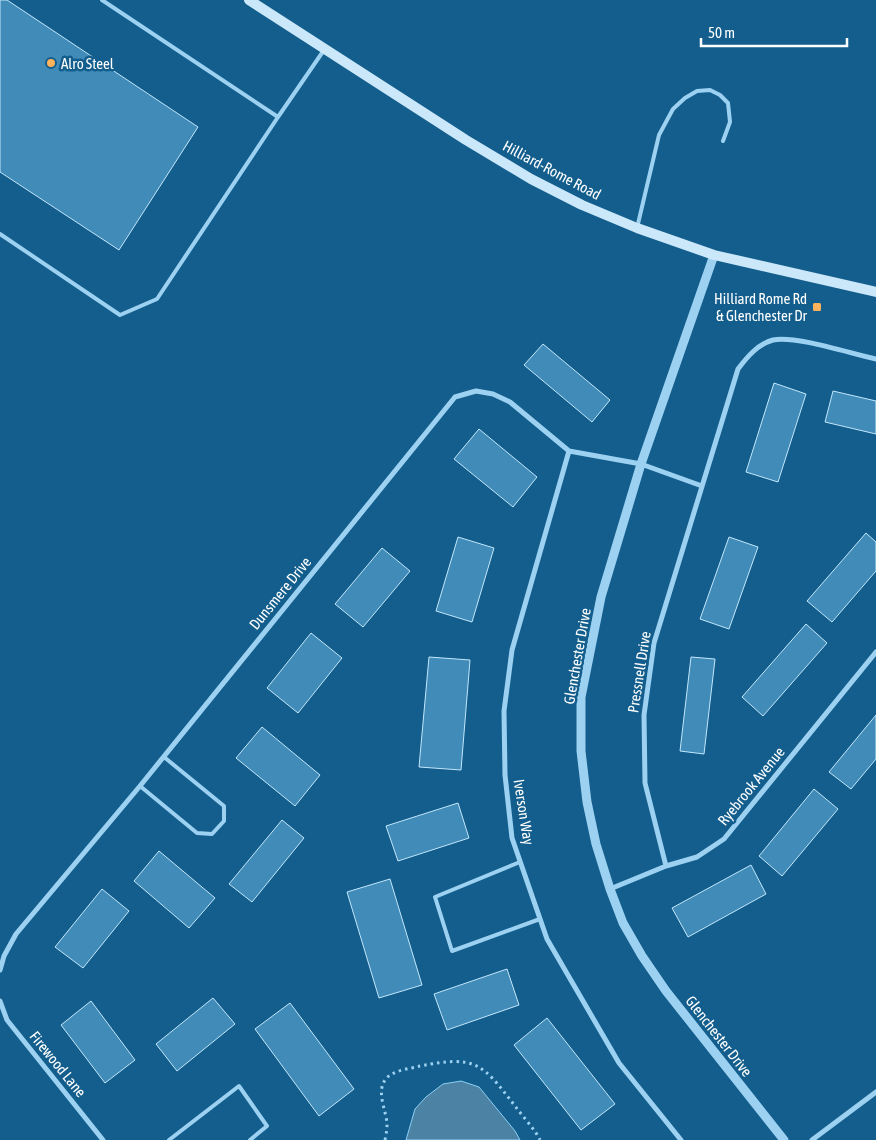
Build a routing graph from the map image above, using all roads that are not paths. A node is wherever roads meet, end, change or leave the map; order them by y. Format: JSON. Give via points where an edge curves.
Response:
{"nodes":[{"id":1,"x":102,"y":0,"type":"edge"},
{"id":2,"x":249,"y":0,"type":"edge"},
{"id":3,"x":324,"y":50,"type":"junction"},
{"id":4,"x":278,"y":117,"type":"junction"},
{"id":5,"x":723,"y":141,"type":"dead end"},
{"id":6,"x":637,"y":228,"type":"junction"},
{"id":7,"x":0,"y":234,"type":"edge"},
{"id":8,"x":714,"y":255,"type":"junction"},
{"id":9,"x":876,"y":292,"type":"edge"},
{"id":10,"x":876,"y":359,"type":"edge"},
{"id":11,"x":569,"y":451,"type":"junction"},
{"id":12,"x":641,"y":464,"type":"junction"},
{"id":13,"x":702,"y":486,"type":"junction"},
{"id":14,"x":876,"y":652,"type":"edge"},
{"id":15,"x":164,"y":757,"type":"junction"},
{"id":16,"x":140,"y":786,"type":"junction"},
{"id":17,"x":520,"y":862,"type":"junction"},
{"id":18,"x":666,"y":866,"type":"junction"},
{"id":19,"x":610,"y":888,"type":"junction"},
{"id":20,"x":540,"y":919,"type":"junction"},
{"id":21,"x":0,"y":970,"type":"edge"},
{"id":22,"x":0,"y":1001,"type":"edge"},
{"id":23,"x":876,"y":1092,"type":"edge"},
{"id":24,"x":103,"y":1140,"type":"edge"},
{"id":25,"x":169,"y":1140,"type":"edge"},
{"id":26,"x":250,"y":1140,"type":"edge"},
{"id":27,"x":681,"y":1140,"type":"edge"},
{"id":28,"x":784,"y":1140,"type":"edge"},
{"id":29,"x":812,"y":1140,"type":"edge"}],
"edges":[{"from":1,"to":4,"type":"lane"},
{"from":2,"to":3,"type":"main road","name":"Hilliard-Rome Road"},
{"from":3,"to":4,"type":"lane"},
{"from":3,"to":6,"type":"main road","name":"Hilliard-Rome Road","via":[[531,180]]},
{"from":4,"to":7,"type":"lane","via":[[157,299],[120,315]]},
{"from":5,"to":6,"type":"lane","via":[[730,122],[728,103],[720,95],[710,90],[697,91],[673,109],[659,135]]},
{"from":6,"to":8,"type":"main road","name":"Hilliard-Rome Road"},
{"from":8,"to":9,"type":"main road","name":"Hilliard-Rome Road"},
{"from":8,"to":12,"type":"street","name":"Glenchester Drive"},
{"from":10,"to":13,"type":"street","name":"Pressnell Drive","via":[[792,339],[773,340],[750,353],[738,369]]},
{"from":11,"to":12,"type":"street","name":"Dunsmere Drive"},
{"from":11,"to":15,"type":"street","name":"Dunsmere Drive","via":[[510,402],[476,391],[455,397]]},
{"from":11,"to":17,"type":"street","name":"Iverson Way","via":[[512,650],[506,693],[505,775],[512,838]]},
{"from":12,"to":13,"type":"street"},
{"from":12,"to":19,"type":"street","name":"Glenchester Drive","via":[[601,597],[581,697],[581,751],[587,802]]},
{"from":13,"to":18,"type":"street","name":"Pressnell Drive","via":[[654,643],[644,715],[645,783]]},
{"from":14,"to":18,"type":"street","name":"Ryebrook Avenue","via":[[724,839],[697,857]]},
{"from":15,"to":16,"type":"street","name":"Dunsmere Drive"},
{"from":15,"to":16,"type":"lane","via":[[224,806],[224,821],[212,834],[198,833]]},
{"from":16,"to":21,"type":"street","name":"Dunsmere Drive","via":[[16,934]]},
{"from":17,"to":20,"type":"street","name":"Iverson Way"},
{"from":17,"to":20,"type":"lane","via":[[435,898],[452,951]]},
{"from":18,"to":19,"type":"street","name":"Ryebrook Avenue"},
{"from":19,"to":28,"type":"street","name":"Glenchester Drive","via":[[623,923],[666,991]]},
{"from":20,"to":27,"type":"street","name":"Iverson Way","via":[[547,939],[619,1063]]},
{"from":22,"to":24,"type":"street","name":"Firewood Lane","via":[[7,1020]]},
{"from":23,"to":29,"type":"street"},
{"from":25,"to":26,"type":"lane","via":[[239,1086],[267,1126]]}]}
